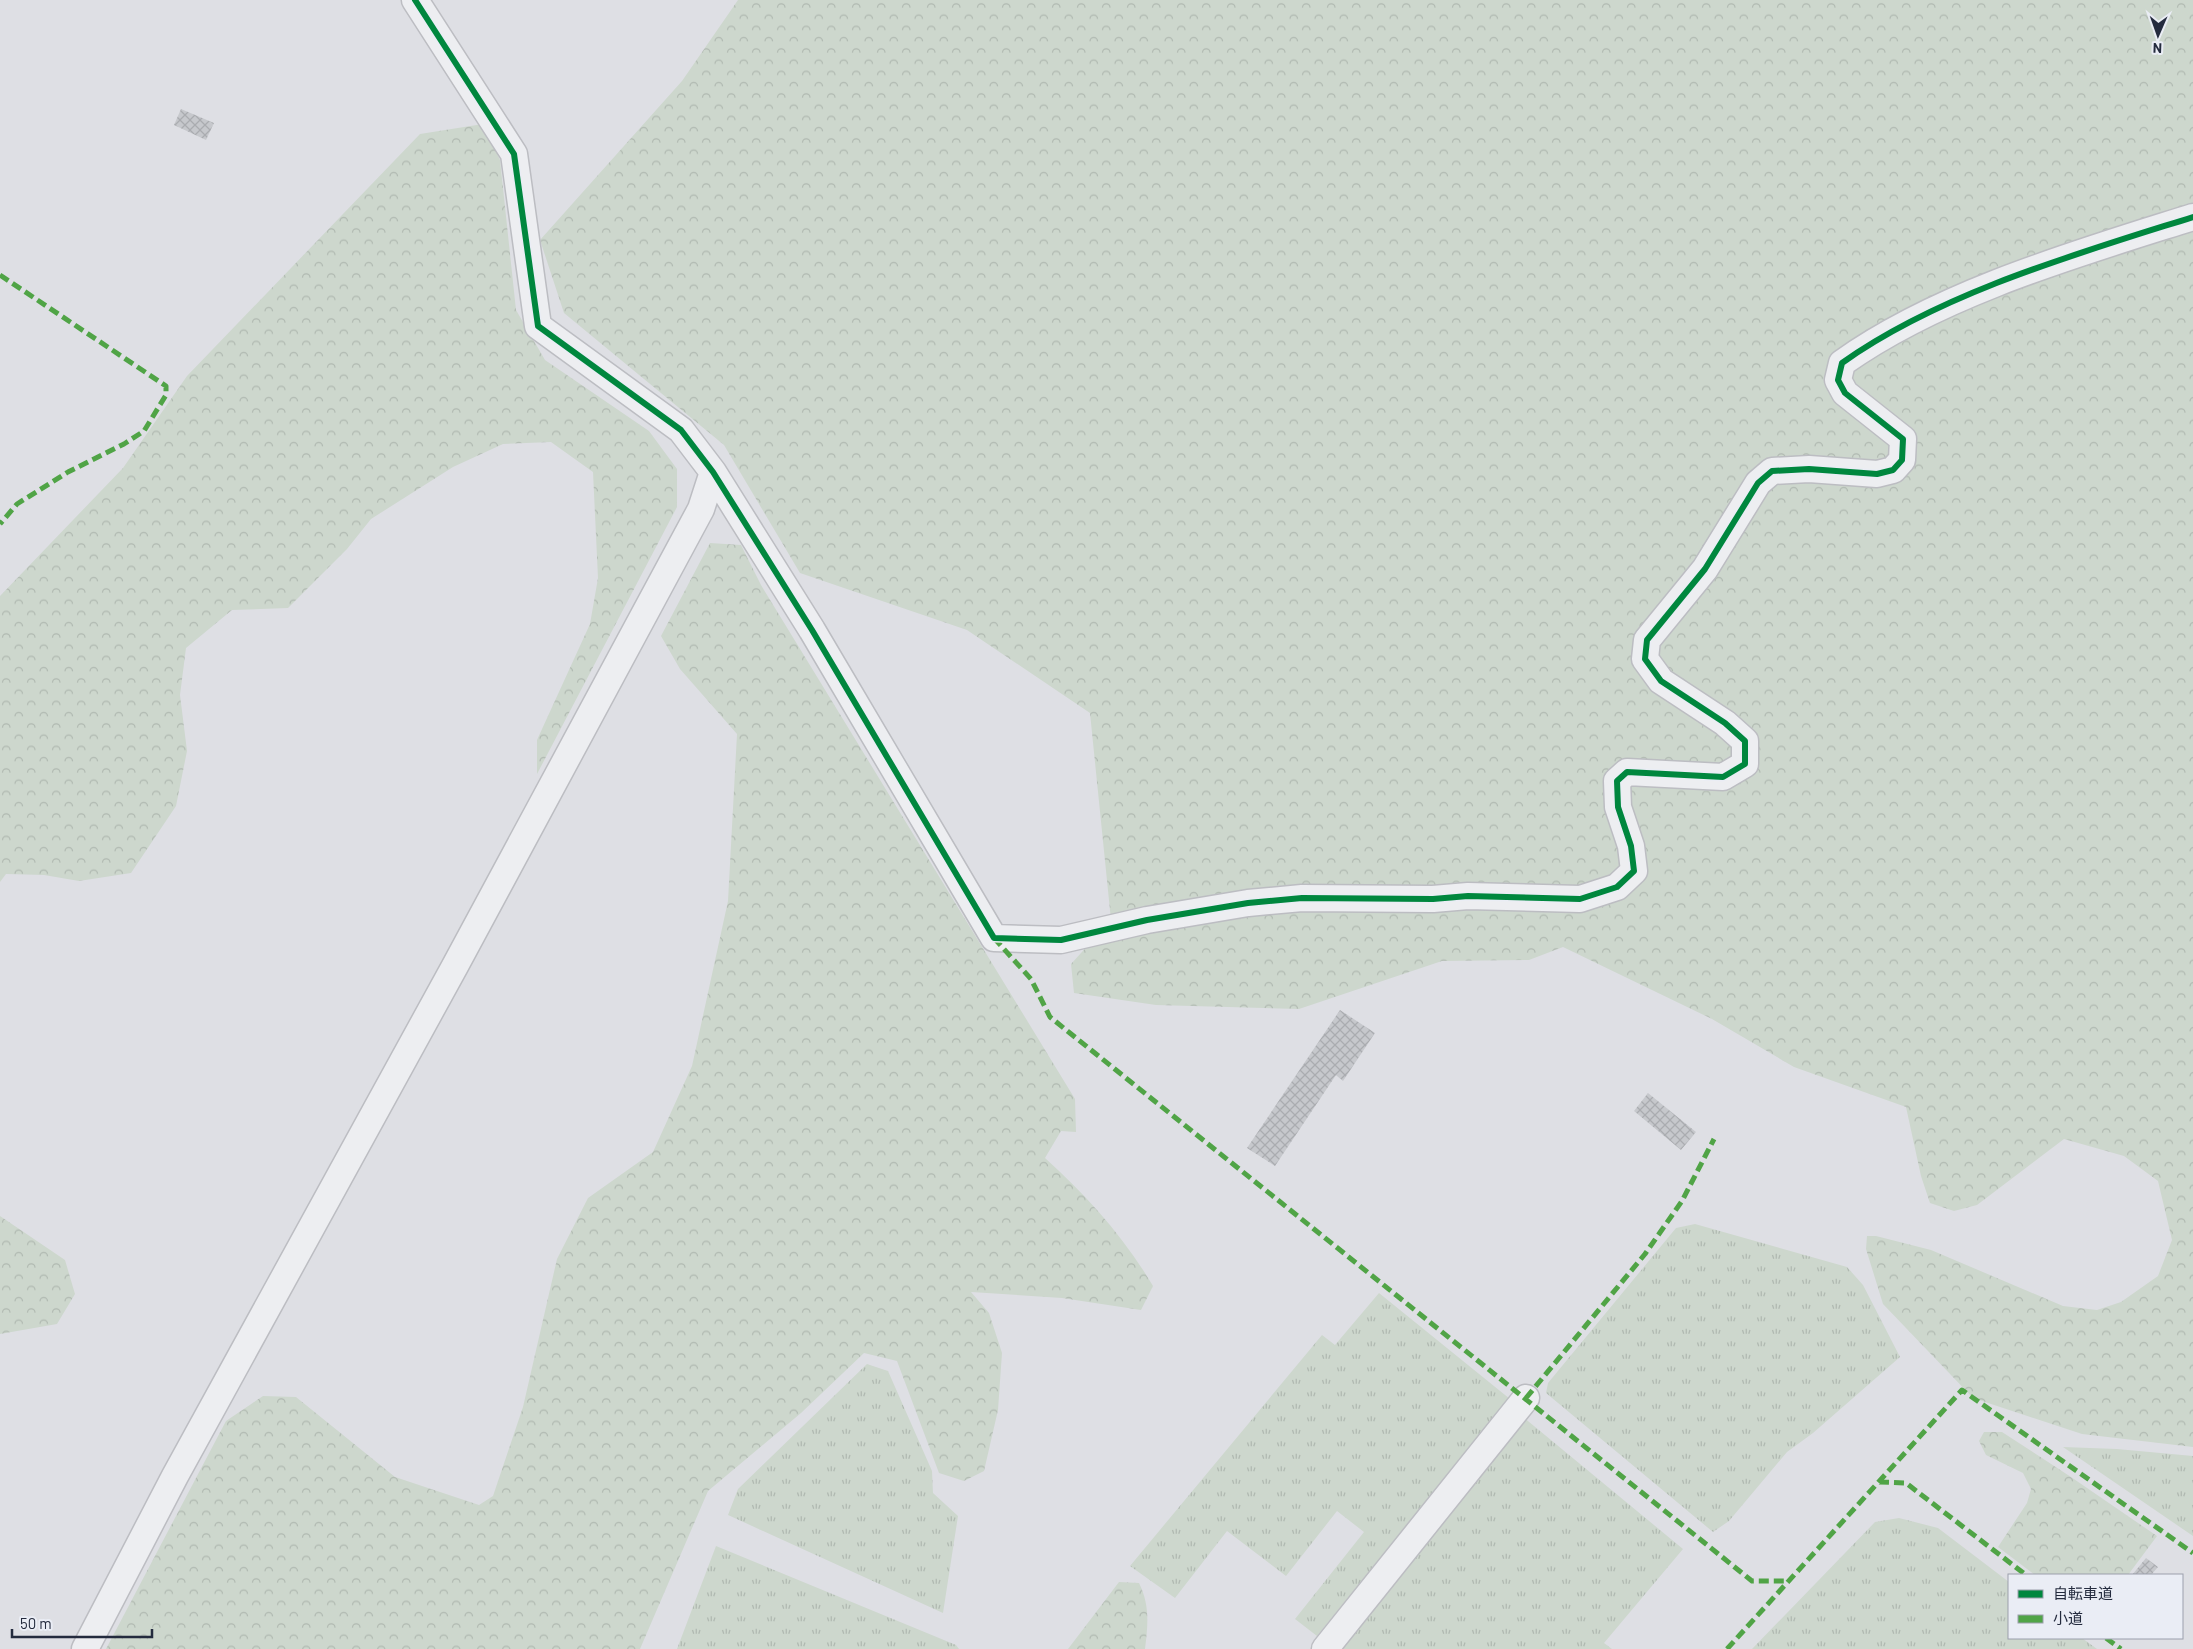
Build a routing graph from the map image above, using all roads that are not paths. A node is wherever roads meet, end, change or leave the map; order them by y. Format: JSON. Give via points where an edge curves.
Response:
{"nodes":[{"id":1,"x":415,"y":0,"type":"edge"},
{"id":2,"x":2193,"y":217,"type":"edge"},
{"id":3,"x":713,"y":472,"type":"junction"},
{"id":4,"x":1526,"y":1398,"type":"dead end"},
{"id":5,"x":85,"y":1649,"type":"edge"},
{"id":6,"x":1325,"y":1649,"type":"edge"}],
"edges":[{"from":1,"to":3,"type":"street","via":[[514,154],[538,326],[681,430]]},
{"from":2,"to":3,"type":"street","via":[[1996,284],[1937,308],[1842,363],[1838,380],[1845,393],[1903,439],[1902,460],[1893,470],[1877,474],[1809,469],[1772,471],[1758,483],[1705,569],[1647,640],[1645,659],[1662,681],[1725,723],[1745,741],[1745,764],[1724,777],[1627,772],[1618,781],[1618,807],[1631,846],[1634,871],[1617,887],[1580,899],[1468,896],[1434,899],[1302,898],[1248,903],[1147,920],[1061,940],[994,938],[812,630]]},
{"from":3,"to":5,"type":"street","via":[[701,509],[175,1476]]},
{"from":4,"to":6,"type":"street"}]}
